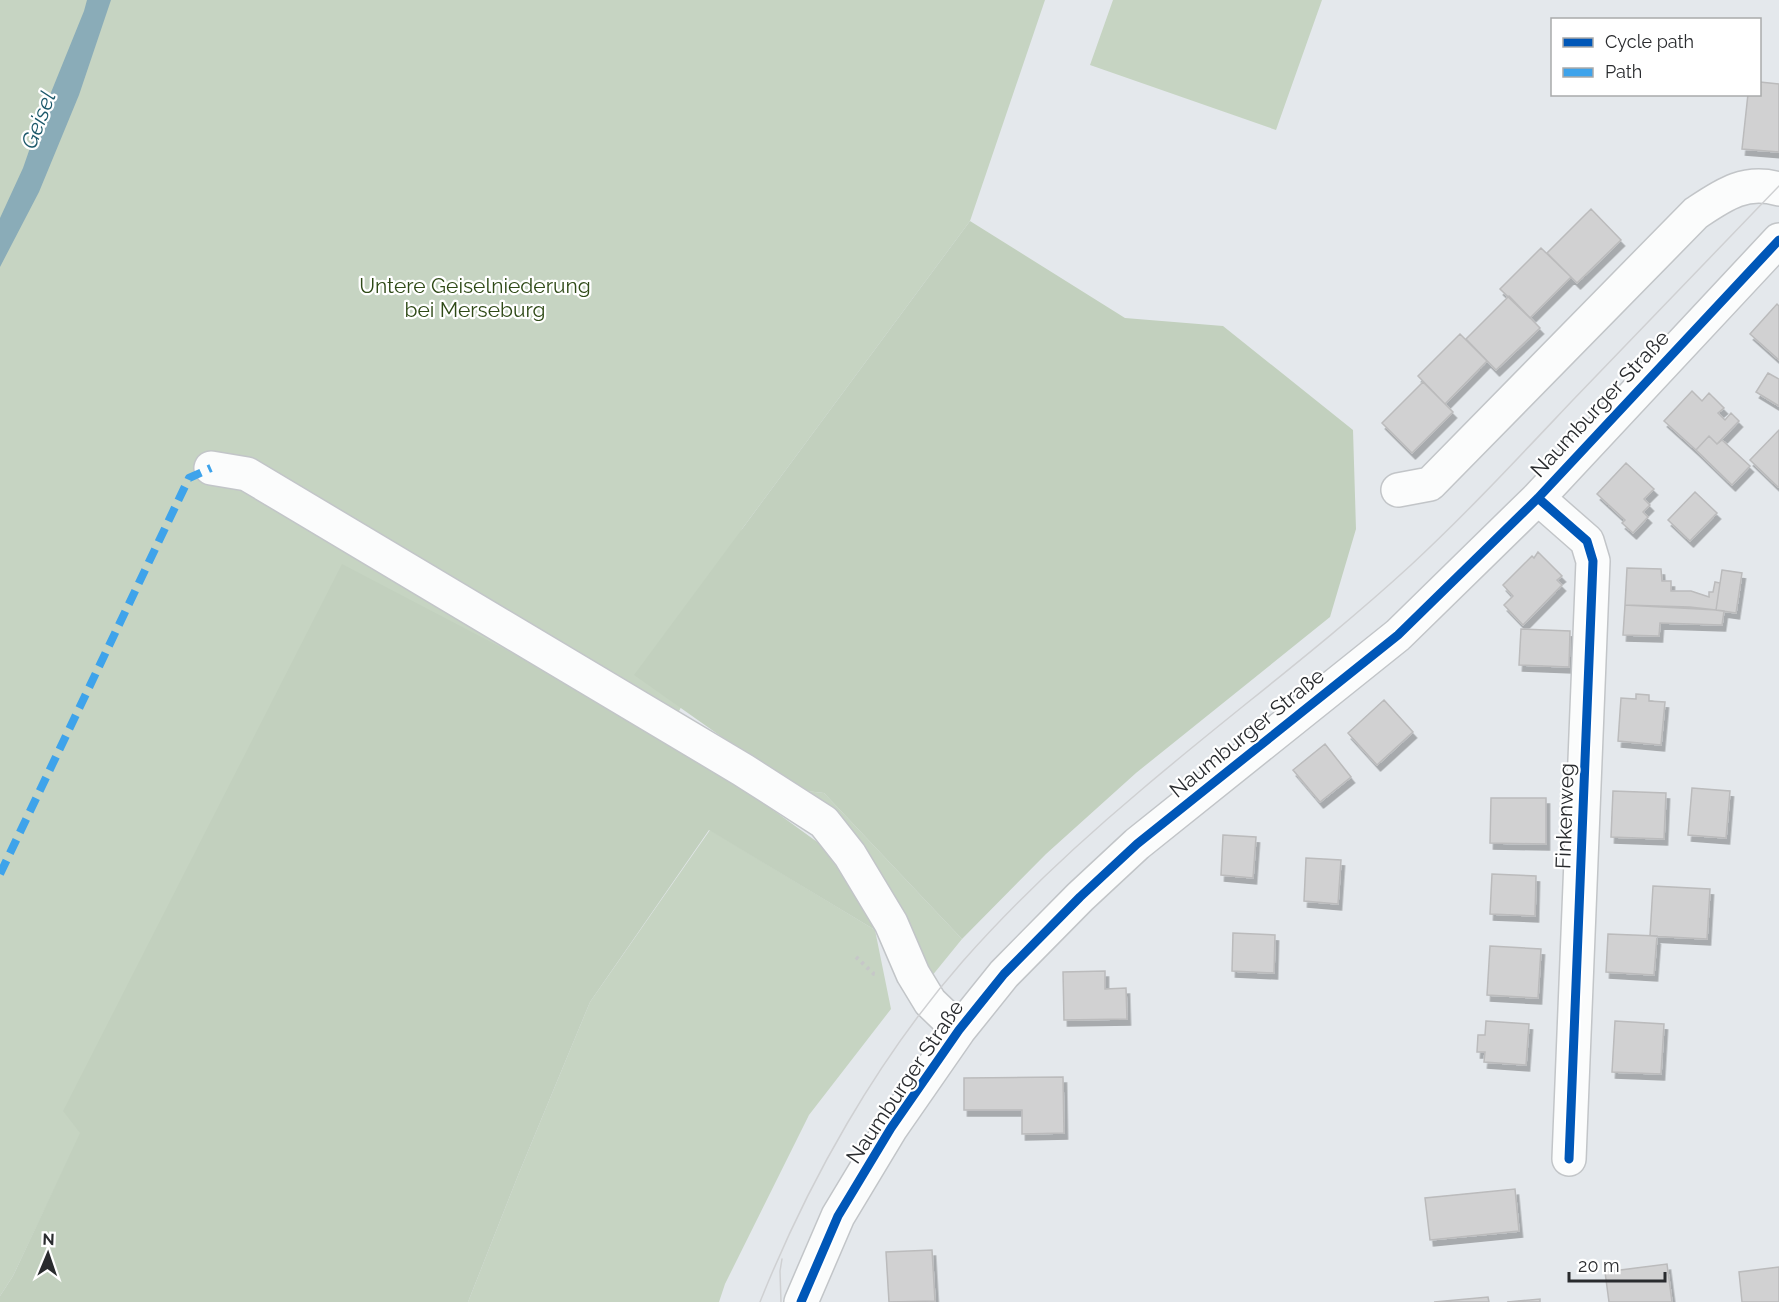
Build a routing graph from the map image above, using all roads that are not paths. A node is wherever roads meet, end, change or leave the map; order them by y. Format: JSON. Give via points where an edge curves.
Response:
{"nodes":[{"id":1,"x":1779,"y":189,"type":"edge"},
{"id":2,"x":1779,"y":240,"type":"edge"},
{"id":3,"x":211,"y":468,"type":"dead end"},
{"id":4,"x":1398,"y":490,"type":"dead end"},
{"id":5,"x":1538,"y":498,"type":"junction"},
{"id":6,"x":959,"y":1030,"type":"junction"},
{"id":7,"x":1569,"y":1159,"type":"dead end"},
{"id":8,"x":801,"y":1302,"type":"edge"}],
"edges":[{"from":1,"to":4,"type":"street","via":[[1748,185],[1719,197],[1696,213],[1430,484]]},
{"from":2,"to":5,"type":"street","name":"Naumburger Straße"},
{"from":3,"to":6,"type":"street","via":[[247,474],[824,822],[850,855],[891,922],[913,974],[930,1002]]},
{"from":5,"to":6,"type":"street","name":"Naumburger Straße","via":[[1398,635],[1129,852],[1080,897],[1004,974]]},
{"from":5,"to":7,"type":"street","name":"Finkenweg","via":[[1587,541],[1593,561]]},
{"from":6,"to":8,"type":"street","name":"Naumburger Straße","via":[[891,1128],[838,1216]]}]}
